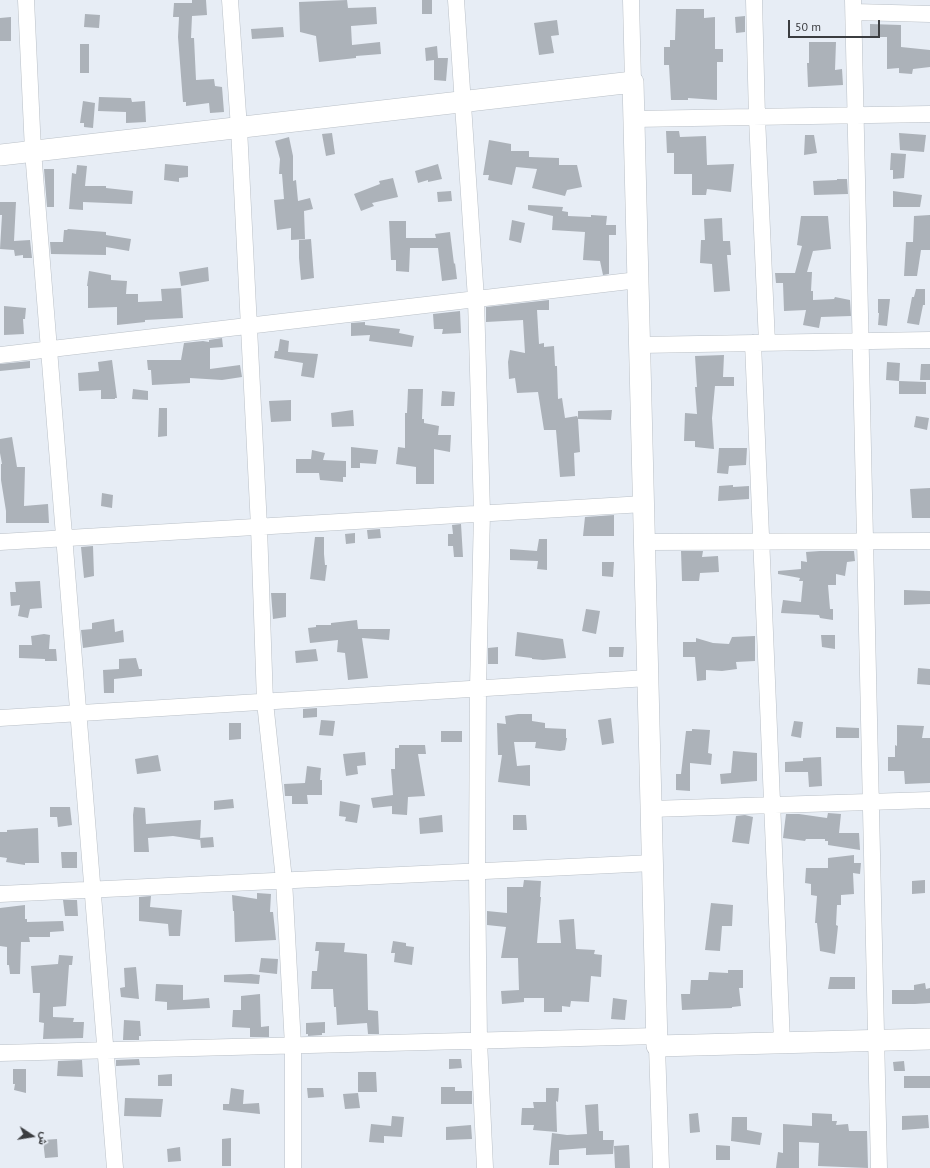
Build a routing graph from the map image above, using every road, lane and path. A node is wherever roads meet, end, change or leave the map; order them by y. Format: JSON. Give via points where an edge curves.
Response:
{"nodes":[{"id":1,"x":26,"y":0,"type":"edge"},
{"id":2,"x":230,"y":0,"type":"edge"},
{"id":3,"x":456,"y":0,"type":"edge"},
{"id":4,"x":631,"y":0,"type":"edge"},
{"id":5,"x":754,"y":0,"type":"edge"},
{"id":6,"x":854,"y":6,"type":"edge"},
{"id":7,"x":930,"y":14,"type":"edge"},
{"id":8,"x":633,"y":82,"type":"junction"},
{"id":9,"x":463,"y":102,"type":"junction"},
{"id":10,"x":930,"y":114,"type":"edge"},
{"id":11,"x":856,"y":115,"type":"junction"},
{"id":12,"x":757,"y":117,"type":"junction"},
{"id":13,"x":634,"y":119,"type":"junction"},
{"id":14,"x":238,"y":128,"type":"junction"},
{"id":15,"x":33,"y":151,"type":"junction"},
{"id":16,"x":0,"y":155,"type":"edge"},
{"id":17,"x":638,"y":280,"type":"junction"},
{"id":18,"x":476,"y":299,"type":"junction"},
{"id":19,"x":248,"y":326,"type":"junction"},
{"id":20,"x":930,"y":340,"type":"edge"},
{"id":21,"x":861,"y":341,"type":"junction"},
{"id":22,"x":760,"y":343,"type":"junction"},
{"id":23,"x":640,"y":345,"type":"junction"},
{"id":24,"x":49,"y":349,"type":"junction"},
{"id":25,"x":0,"y":355,"type":"edge"},
{"id":26,"x":644,"y":504,"type":"junction"},
{"id":27,"x":482,"y":513,"type":"junction"},
{"id":28,"x":259,"y":527,"type":"junction"},
{"id":29,"x":64,"y":538,"type":"junction"},
{"id":30,"x":865,"y":541,"type":"junction"},
{"id":31,"x":930,"y":541,"type":"edge"},
{"id":32,"x":0,"y":542,"type":"edge"},
{"id":33,"x":644,"y":542,"type":"junction"},
{"id":34,"x":762,"y":542,"type":"junction"},
{"id":35,"x":648,"y":678,"type":"junction"},
{"id":36,"x":478,"y":688,"type":"junction"},
{"id":37,"x":265,"y":702,"type":"junction"},
{"id":38,"x":78,"y":713,"type":"junction"},
{"id":39,"x":0,"y":718,"type":"edge"},
{"id":40,"x":930,"y":800,"type":"edge"},
{"id":41,"x":871,"y":802,"type":"junction"},
{"id":42,"x":772,"y":805,"type":"junction"},
{"id":43,"x":651,"y":809,"type":"junction"},
{"id":44,"x":652,"y":863,"type":"junction"},
{"id":45,"x":477,"y":871,"type":"junction"},
{"id":46,"x":284,"y":880,"type":"junction"},
{"id":47,"x":92,"y":889,"type":"junction"},
{"id":48,"x":0,"y":894,"type":"edge"},
{"id":49,"x":930,"y":1039,"type":"edge"},
{"id":50,"x":479,"y":1041,"type":"junction"},
{"id":51,"x":657,"y":1041,"type":"junction"},
{"id":52,"x":876,"y":1041,"type":"junction"},
{"id":53,"x":782,"y":1043,"type":"junction"},
{"id":54,"x":293,"y":1046,"type":"junction"},
{"id":55,"x":105,"y":1051,"type":"junction"},
{"id":56,"x":0,"y":1053,"type":"edge"},
{"id":57,"x":115,"y":1168,"type":"edge"},
{"id":58,"x":293,"y":1168,"type":"edge"},
{"id":59,"x":485,"y":1168,"type":"edge"},
{"id":60,"x":661,"y":1168,"type":"edge"},
{"id":61,"x":879,"y":1168,"type":"edge"}],
"edges":[{"from":1,"to":15,"type":"street"},
{"from":2,"to":14,"type":"street"},
{"from":3,"to":9,"type":"street"},
{"from":4,"to":8,"type":"street"},
{"from":5,"to":12,"type":"street"},
{"from":6,"to":7,"type":"street"},
{"from":6,"to":11,"type":"street"},
{"from":8,"to":9,"type":"main road"},
{"from":8,"to":13,"type":"main road"},
{"from":9,"to":14,"type":"main road"},
{"from":9,"to":18,"type":"street"},
{"from":10,"to":11,"type":"street"},
{"from":11,"to":12,"type":"street"},
{"from":11,"to":21,"type":"street"},
{"from":12,"to":13,"type":"street"},
{"from":12,"to":22,"type":"street"},
{"from":13,"to":17,"type":"main road"},
{"from":14,"to":15,"type":"main road"},
{"from":14,"to":19,"type":"street"},
{"from":15,"to":16,"type":"main road"},
{"from":15,"to":24,"type":"street"},
{"from":17,"to":18,"type":"street"},
{"from":17,"to":23,"type":"main road"},
{"from":18,"to":19,"type":"street"},
{"from":18,"to":27,"type":"street"},
{"from":19,"to":24,"type":"street"},
{"from":19,"to":28,"type":"street"},
{"from":20,"to":21,"type":"street"},
{"from":21,"to":22,"type":"street"},
{"from":21,"to":30,"type":"street"},
{"from":22,"to":23,"type":"street"},
{"from":22,"to":34,"type":"street"},
{"from":23,"to":26,"type":"main road"},
{"from":24,"to":25,"type":"street"},
{"from":24,"to":29,"type":"street"},
{"from":26,"to":27,"type":"street"},
{"from":26,"to":33,"type":"main road"},
{"from":27,"to":28,"type":"street"},
{"from":27,"to":36,"type":"street"},
{"from":28,"to":29,"type":"street"},
{"from":28,"to":37,"type":"street"},
{"from":29,"to":32,"type":"street"},
{"from":29,"to":38,"type":"street"},
{"from":30,"to":31,"type":"street"},
{"from":30,"to":34,"type":"street"},
{"from":30,"to":41,"type":"street"},
{"from":33,"to":34,"type":"street"},
{"from":33,"to":35,"type":"main road"},
{"from":34,"to":42,"type":"street"},
{"from":35,"to":36,"type":"street"},
{"from":35,"to":43,"type":"main road"},
{"from":36,"to":37,"type":"street"},
{"from":36,"to":45,"type":"street"},
{"from":37,"to":38,"type":"street"},
{"from":37,"to":46,"type":"street"},
{"from":38,"to":39,"type":"street"},
{"from":38,"to":47,"type":"street"},
{"from":40,"to":41,"type":"street"},
{"from":41,"to":42,"type":"street"},
{"from":41,"to":52,"type":"street"},
{"from":42,"to":43,"type":"street"},
{"from":42,"to":53,"type":"street"},
{"from":43,"to":44,"type":"main road"},
{"from":44,"to":45,"type":"street"},
{"from":44,"to":51,"type":"main road"},
{"from":45,"to":46,"type":"street"},
{"from":45,"to":50,"type":"street"},
{"from":46,"to":47,"type":"street"},
{"from":46,"to":54,"type":"street"},
{"from":47,"to":48,"type":"street"},
{"from":47,"to":55,"type":"street"},
{"from":49,"to":52,"type":"main road"},
{"from":50,"to":51,"type":"street"},
{"from":50,"to":54,"type":"street"},
{"from":50,"to":59,"type":"street"},
{"from":51,"to":53,"type":"main road"},
{"from":51,"to":60,"type":"street"},
{"from":52,"to":53,"type":"main road"},
{"from":52,"to":61,"type":"street"},
{"from":54,"to":55,"type":"street"},
{"from":54,"to":58,"type":"street"},
{"from":55,"to":56,"type":"street"},
{"from":55,"to":57,"type":"street"}]}
